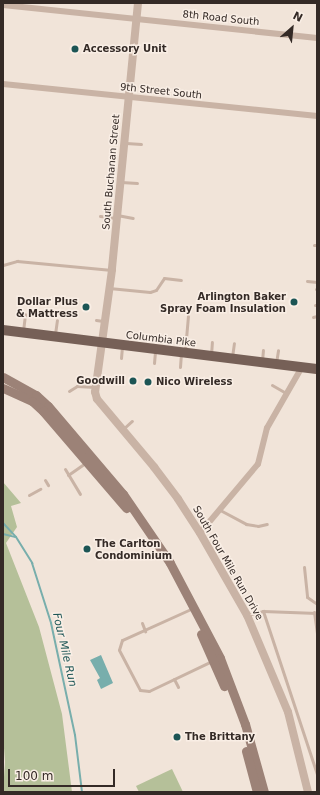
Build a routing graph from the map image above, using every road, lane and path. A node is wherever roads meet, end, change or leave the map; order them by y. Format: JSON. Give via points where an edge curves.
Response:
{"nodes":[{"id":1,"x":138,"y":3,"type":"edge"},
{"id":2,"x":3,"y":5,"type":"edge"},
{"id":3,"x":136,"y":19,"type":"junction"},
{"id":4,"x":317,"y":38,"type":"edge"},
{"id":5,"x":3,"y":84,"type":"edge"},
{"id":6,"x":128,"y":97,"type":"junction"},
{"id":7,"x":317,"y":116,"type":"edge"},
{"id":8,"x":124,"y":143,"type":"junction"},
{"id":9,"x":141,"y":144,"type":"dead end"},
{"id":10,"x":121,"y":182,"type":"junction"},
{"id":11,"x":137,"y":183,"type":"dead end"},
{"id":12,"x":100,"y":216,"type":"dead end"},
{"id":13,"x":117,"y":217,"type":"junction"},
{"id":14,"x":133,"y":218,"type":"dead end"},
{"id":15,"x":3,"y":265,"type":"edge"},
{"id":16,"x":112,"y":270,"type":"junction"},
{"id":17,"x":182,"y":280,"type":"dead end"},
{"id":18,"x":307,"y":281,"type":"dead end"},
{"id":19,"x":317,"y":282,"type":"edge"},
{"id":20,"x":110,"y":288,"type":"junction"},
{"id":21,"x":25,"y":314,"type":"dead end"},
{"id":22,"x":188,"y":316,"type":"dead end"},
{"id":23,"x":57,"y":320,"type":"dead end"},
{"id":24,"x":96,"y":320,"type":"dead end"},
{"id":25,"x":105,"y":321,"type":"junction"},
{"id":26,"x":3,"y":330,"type":"edge"},
{"id":27,"x":22,"y":333,"type":"junction"},
{"id":28,"x":54,"y":337,"type":"junction"},
{"id":29,"x":212,"y":342,"type":"dead end"},
{"id":30,"x":102,"y":343,"type":"junction"},
{"id":31,"x":234,"y":343,"type":"dead end"},
{"id":32,"x":122,"y":346,"type":"junction"},
{"id":33,"x":155,"y":350,"type":"junction"},
{"id":34,"x":263,"y":350,"type":"dead end"},
{"id":35,"x":278,"y":350,"type":"dead end"},
{"id":36,"x":183,"y":353,"type":"junction"},
{"id":37,"x":211,"y":357,"type":"junction"},
{"id":38,"x":121,"y":358,"type":"dead end"},
{"id":39,"x":232,"y":359,"type":"junction"},
{"id":40,"x":154,"y":363,"type":"dead end"},
{"id":41,"x":262,"y":363,"type":"junction"},
{"id":42,"x":276,"y":364,"type":"junction"},
{"id":43,"x":317,"y":366,"type":"edge"},
{"id":44,"x":180,"y":367,"type":"dead end"},
{"id":45,"x":302,"y":367,"type":"junction"},
{"id":46,"x":3,"y":377,"type":"edge"},
{"id":47,"x":272,"y":385,"type":"dead end"},
{"id":48,"x":95,"y":387,"type":"junction"},
{"id":49,"x":3,"y":388,"type":"edge"},
{"id":50,"x":69,"y":391,"type":"dead end"},
{"id":51,"x":287,"y":394,"type":"junction"},
{"id":52,"x":132,"y":420,"type":"dead end"},
{"id":53,"x":122,"y":430,"type":"junction"},
{"id":54,"x":90,"y":459,"type":"junction"},
{"id":55,"x":65,"y":469,"type":"dead end"},
{"id":56,"x":68,"y":475,"type":"junction"},
{"id":57,"x":45,"y":480,"type":"dead end"},
{"id":58,"x":48,"y":485,"type":"dead end"},
{"id":59,"x":40,"y":489,"type":"dead end"},
{"id":60,"x":80,"y":494,"type":"dead end"},
{"id":61,"x":29,"y":495,"type":"dead end"},
{"id":62,"x":220,"y":510,"type":"junction"},
{"id":63,"x":267,"y":524,"type":"dead end"},
{"id":64,"x":200,"y":533,"type":"junction"},
{"id":65,"x":304,"y":567,"type":"dead end"},
{"id":66,"x":317,"y":604,"type":"edge"},
{"id":67,"x":192,"y":608,"type":"junction"},
{"id":68,"x":263,"y":611,"type":"junction"},
{"id":69,"x":315,"y":612,"type":"edge"},
{"id":70,"x":247,"y":615,"type":"junction"},
{"id":71,"x":142,"y":623,"type":"dead end"},
{"id":72,"x":145,"y":630,"type":"junction"},
{"id":73,"x":317,"y":634,"type":"edge"},
{"id":74,"x":217,"y":659,"type":"junction"},
{"id":75,"x":174,"y":679,"type":"junction"},
{"id":76,"x":178,"y":688,"type":"dead end"},
{"id":77,"x":317,"y":774,"type":"edge"},
{"id":78,"x":257,"y":792,"type":"edge"},
{"id":79,"x":264,"y":792,"type":"edge"},
{"id":80,"x":308,"y":792,"type":"edge"}],
"edges":[{"from":1,"to":3,"type":"street","name":"South Buchanan Street"},
{"from":2,"to":3,"type":"street","name":"8th Road South"},
{"from":3,"to":4,"type":"street","name":"8th Road South"},
{"from":3,"to":6,"type":"street","name":"South Buchanan Street"},
{"from":5,"to":6,"type":"street","name":"9th Street South"},
{"from":6,"to":7,"type":"street","name":"9th Street South"},
{"from":6,"to":8,"type":"street","name":"South Buchanan Street"},
{"from":8,"to":9,"type":"lane"},
{"from":8,"to":10,"type":"street","name":"South Buchanan Street"},
{"from":10,"to":11,"type":"lane"},
{"from":10,"to":13,"type":"street","name":"South Buchanan Street"},
{"from":12,"to":13,"type":"lane"},
{"from":13,"to":14,"type":"lane"},
{"from":13,"to":16,"type":"street","name":"South Buchanan Street"},
{"from":15,"to":16,"type":"lane","via":[[17,261]]},
{"from":16,"to":20,"type":"street","name":"South Buchanan Street"},
{"from":17,"to":20,"type":"lane","via":[[164,278],[156,290],[150,292]]},
{"from":18,"to":19,"type":"lane"},
{"from":20,"to":25,"type":"street","name":"South Buchanan Street"},
{"from":21,"to":27,"type":"lane"},
{"from":22,"to":36,"type":"lane"},
{"from":23,"to":28,"type":"lane"},
{"from":24,"to":25,"type":"lane"},
{"from":25,"to":30,"type":"street","name":"South Buchanan Street"},
{"from":26,"to":27,"type":"main road","name":"Columbia Pike"},
{"from":27,"to":28,"type":"main road","name":"Columbia Pike"},
{"from":28,"to":30,"type":"main road","name":"Columbia Pike"},
{"from":29,"to":37,"type":"lane"},
{"from":30,"to":32,"type":"main road","name":"Columbia Pike"},
{"from":30,"to":48,"type":"street","name":"South Four Mile Run Drive"},
{"from":31,"to":39,"type":"lane"},
{"from":32,"to":33,"type":"main road","name":"Columbia Pike"},
{"from":32,"to":38,"type":"lane"},
{"from":33,"to":36,"type":"main road","name":"Columbia Pike"},
{"from":33,"to":40,"type":"lane"},
{"from":34,"to":41,"type":"lane"},
{"from":35,"to":42,"type":"lane"},
{"from":36,"to":37,"type":"main road","name":"Columbia Pike"},
{"from":36,"to":44,"type":"lane"},
{"from":37,"to":39,"type":"main road","name":"Columbia Pike"},
{"from":39,"to":41,"type":"main road","name":"Columbia Pike"},
{"from":41,"to":42,"type":"main road","name":"Columbia Pike"},
{"from":42,"to":45,"type":"main road","name":"Columbia Pike"},
{"from":43,"to":45,"type":"main road","name":"Columbia Pike"},
{"from":45,"to":51,"type":"street"},
{"from":46,"to":54,"type":"main road","via":[[42,400]]},
{"from":47,"to":51,"type":"lane"},
{"from":48,"to":50,"type":"lane","via":[[77,386]]},
{"from":48,"to":53,"type":"street","name":"South Four Mile Run Drive","via":[[97,399]]},
{"from":49,"to":54,"type":"main road","via":[[38,406]]},
{"from":51,"to":62,"type":"street","via":[[267,428],[258,464]]},
{"from":52,"to":53,"type":"lane"},
{"from":53,"to":64,"type":"street","name":"South Four Mile Run Drive","via":[[154,466]]},
{"from":54,"to":56,"type":"lane"},
{"from":54,"to":67,"type":"main road"},
{"from":55,"to":56,"type":"lane"},
{"from":56,"to":60,"type":"lane"},
{"from":57,"to":58,"type":"lane"},
{"from":59,"to":61,"type":"lane"},
{"from":62,"to":63,"type":"lane","via":[[246,524]]},
{"from":62,"to":64,"type":"street"},
{"from":64,"to":70,"type":"street","name":"South Four Mile Run Drive"},
{"from":65,"to":66,"type":"lane","via":[[307,597]]},
{"from":67,"to":72,"type":"lane"},
{"from":67,"to":74,"type":"main road"},
{"from":68,"to":69,"type":"lane"},
{"from":68,"to":70,"type":"lane"},
{"from":68,"to":77,"type":"lane"},
{"from":69,"to":73,"type":"lane"},
{"from":70,"to":80,"type":"street","name":"South Four Mile Run Drive","via":[[288,712]]},
{"from":71,"to":72,"type":"lane"},
{"from":72,"to":75,"type":"lane","via":[[122,640],[119,646],[140,690],[149,691]]},
{"from":74,"to":75,"type":"lane"},
{"from":74,"to":78,"type":"main road"},
{"from":74,"to":79,"type":"main road","via":[[245,724]]},
{"from":75,"to":76,"type":"lane"}]}
